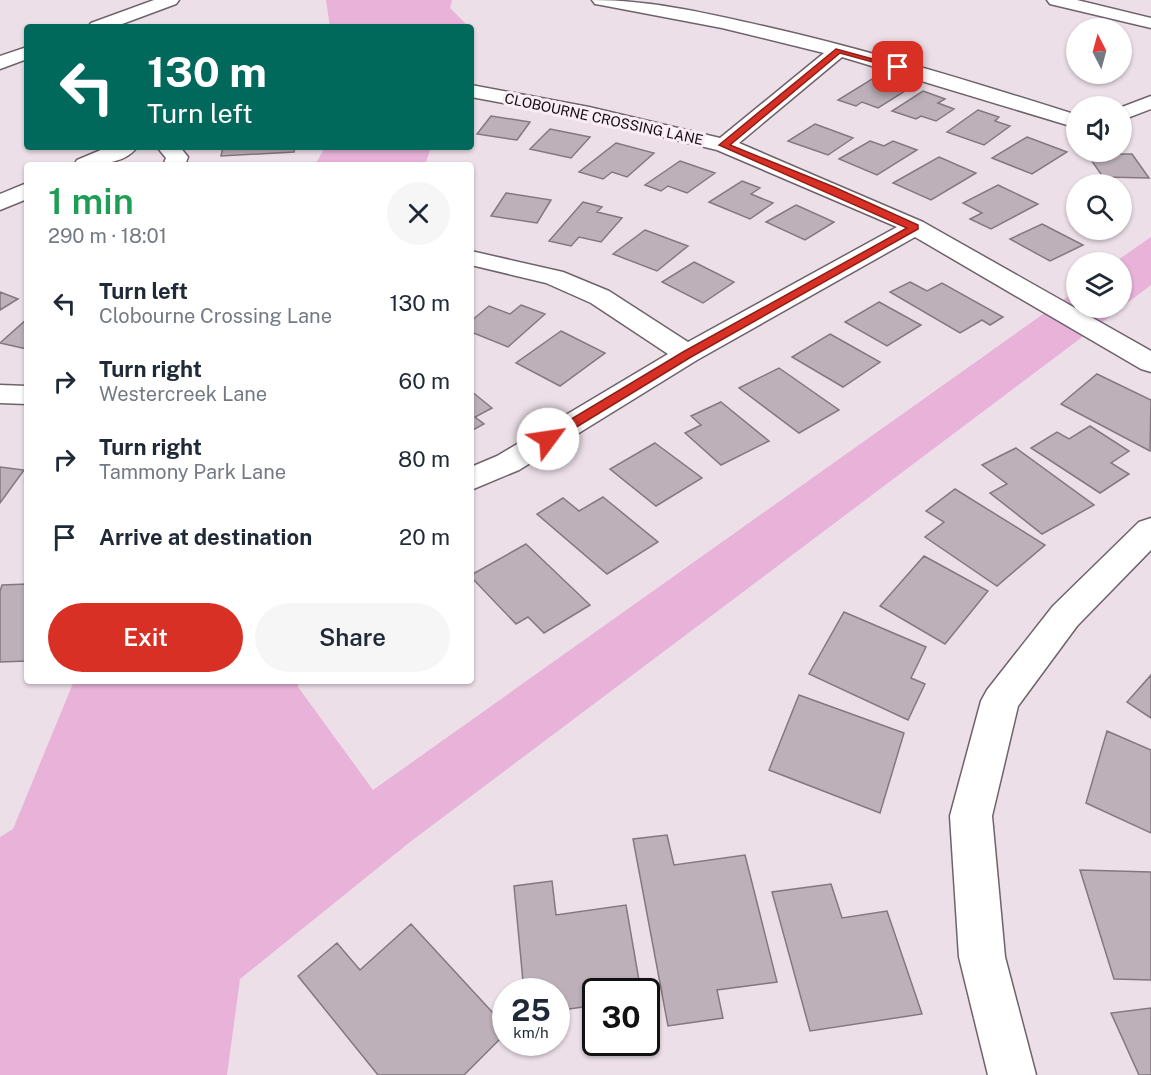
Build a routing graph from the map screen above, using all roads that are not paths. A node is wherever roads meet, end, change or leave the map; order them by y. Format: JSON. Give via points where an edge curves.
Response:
{"nodes":[{"id":1,"x":170,"y":0,"type":"edge"},
{"id":2,"x":601,"y":0,"type":"edge"},
{"id":3,"x":1056,"y":0,"type":"edge"},
{"id":4,"x":1151,"y":23,"type":"edge"},
{"id":5,"x":105,"y":24,"type":"edge"},
{"id":6,"x":839,"y":50,"type":"junction"},
{"id":7,"x":24,"y":54,"type":"edge"},
{"id":8,"x":0,"y":63,"type":"edge"},
{"id":9,"x":474,"y":92,"type":"edge"},
{"id":10,"x":1151,"y":102,"type":"edge"},
{"id":11,"x":1132,"y":110,"type":"edge"},
{"id":12,"x":1066,"y":118,"type":"edge"},
{"id":13,"x":724,"y":145,"type":"junction"},
{"id":14,"x":120,"y":150,"type":"edge"},
{"id":15,"x":94,"y":162,"type":"edge"},
{"id":16,"x":24,"y":191,"type":"edge"},
{"id":17,"x":0,"y":203,"type":"edge"},
{"id":18,"x":915,"y":227,"type":"junction"},
{"id":19,"x":474,"y":259,"type":"edge"},
{"id":20,"x":687,"y":354,"type":"junction"},
{"id":21,"x":1151,"y":363,"type":"edge"},
{"id":22,"x":0,"y":394,"type":"edge"},
{"id":23,"x":24,"y":395,"type":"edge"},
{"id":24,"x":474,"y":478,"type":"edge"},
{"id":25,"x":1151,"y":530,"type":"edge"},
{"id":26,"x":1012,"y":1075,"type":"edge"}],
"edges":[{"from":1,"to":5,"type":"street"},
{"from":2,"to":6,"type":"street","via":[[740,26]]},
{"from":3,"to":4,"type":"street"},
{"from":6,"to":12,"type":"street"},
{"from":6,"to":13,"type":"street"},
{"from":7,"to":8,"type":"street"},
{"from":9,"to":13,"type":"street","name":"CLOBOURNE CROSSING LANE","via":[[590,113]]},
{"from":10,"to":11,"type":"street"},
{"from":13,"to":18,"type":"street","name":"CLOBOURNE CROSSING LANE"},
{"from":14,"to":15,"type":"street"},
{"from":16,"to":17,"type":"street"},
{"from":18,"to":20,"type":"street"},
{"from":18,"to":21,"type":"street","name":"CLOBOURNE CROSSING LANE"},
{"from":19,"to":20,"type":"street","via":[[554,277],[600,297]]},
{"from":20,"to":24,"type":"street","via":[[508,463]]},
{"from":22,"to":23,"type":"street"},
{"from":25,"to":26,"type":"street","via":[[1065,615],[1000,701],[971,816],[982,957]]}]}
